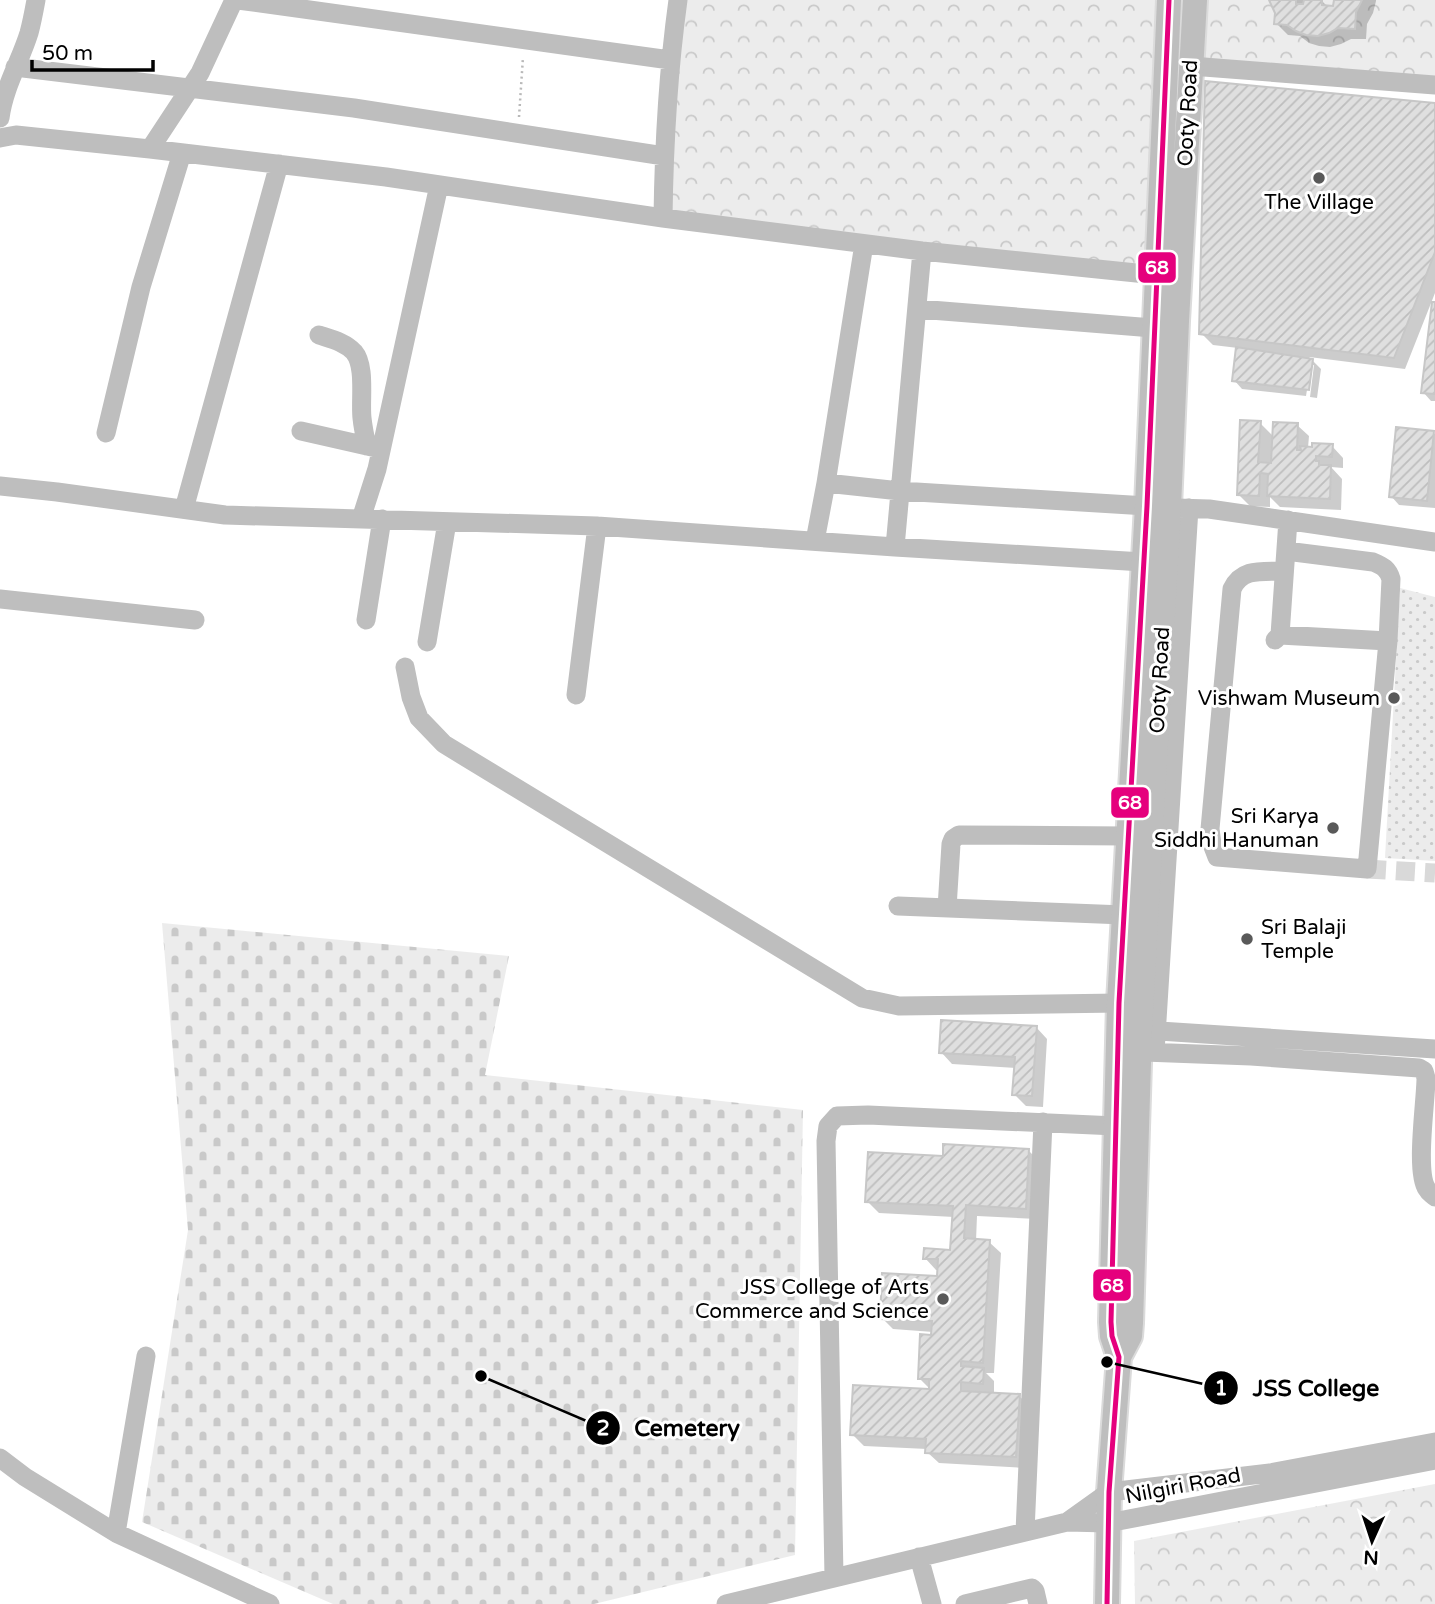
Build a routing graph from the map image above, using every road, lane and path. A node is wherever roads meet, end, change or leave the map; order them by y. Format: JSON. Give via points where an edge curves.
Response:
{"nodes":[{"id":1,"x":36,"y":0,"type":"edge"},
{"id":2,"x":236,"y":0,"type":"edge"},
{"id":3,"x":678,"y":0,"type":"edge"},
{"id":4,"x":1169,"y":0,"type":"edge"},
{"id":5,"x":1195,"y":0,"type":"edge"},
{"id":6,"x":525,"y":40,"type":"junction"},
{"id":7,"x":670,"y":60,"type":"junction"},
{"id":8,"x":1191,"y":66,"type":"junction"},
{"id":9,"x":15,"y":67,"type":"junction"},
{"id":10,"x":1435,"y":85,"type":"edge"},
{"id":11,"x":190,"y":89,"type":"junction"},
{"id":12,"x":0,"y":118,"type":"edge"},
{"id":13,"x":517,"y":134,"type":"junction"},
{"id":14,"x":0,"y":138,"type":"edge"},
{"id":15,"x":150,"y":149,"type":"junction"},
{"id":16,"x":182,"y":153,"type":"junction"},
{"id":17,"x":664,"y":156,"type":"junction"},
{"id":18,"x":279,"y":164,"type":"junction"},
{"id":19,"x":439,"y":185,"type":"junction"},
{"id":20,"x":663,"y":218,"type":"junction"},
{"id":21,"x":864,"y":244,"type":"junction"},
{"id":22,"x":922,"y":251,"type":"junction"},
{"id":23,"x":1168,"y":277,"type":"junction"},
{"id":24,"x":918,"y":309,"type":"junction"},
{"id":25,"x":1153,"y":328,"type":"junction"},
{"id":26,"x":319,"y":335,"type":"dead end"},
{"id":27,"x":300,"y":431,"type":"dead end"},
{"id":28,"x":106,"y":433,"type":"dead end"},
{"id":29,"x":374,"y":448,"type":"junction"},
{"id":30,"x":826,"y":484,"type":"junction"},
{"id":31,"x":0,"y":486,"type":"edge"},
{"id":32,"x":900,"y":491,"type":"junction"},
{"id":33,"x":1168,"y":507,"type":"junction"},
{"id":34,"x":184,"y":509,"type":"junction"},
{"id":35,"x":361,"y":519,"type":"junction"},
{"id":36,"x":382,"y":519,"type":"junction"},
{"id":37,"x":1288,"y":520,"type":"junction"},
{"id":38,"x":447,"y":522,"type":"junction"},
{"id":39,"x":597,"y":526,"type":"junction"},
{"id":40,"x":815,"y":541,"type":"junction"},
{"id":41,"x":1435,"y":542,"type":"edge"},
{"id":42,"x":895,"y":547,"type":"junction"},
{"id":43,"x":1286,"y":551,"type":"junction"},
{"id":44,"x":1143,"y":562,"type":"junction"},
{"id":45,"x":1284,"y":571,"type":"junction"},
{"id":46,"x":0,"y":599,"type":"edge"},
{"id":47,"x":195,"y":620,"type":"dead end"},
{"id":48,"x":366,"y":620,"type":"dead end"},
{"id":49,"x":1388,"y":641,"type":"junction"},
{"id":50,"x":427,"y":642,"type":"dead end"},
{"id":51,"x":405,"y":667,"type":"dead end"},
{"id":52,"x":576,"y":695,"type":"dead end"},
{"id":53,"x":1128,"y":835,"type":"junction"},
{"id":54,"x":898,"y":906,"type":"dead end"},
{"id":55,"x":947,"y":908,"type":"junction"},
{"id":56,"x":1124,"y":915,"type":"junction"},
{"id":57,"x":1119,"y":1003,"type":"junction"},
{"id":58,"x":1148,"y":1041,"type":"junction"},
{"id":59,"x":1435,"y":1049,"type":"edge"},
{"id":60,"x":1043,"y":1122,"type":"junction"},
{"id":61,"x":1116,"y":1126,"type":"junction"},
{"id":62,"x":1435,"y":1197,"type":"edge"},
{"id":63,"x":146,"y":1356,"type":"dead end"},
{"id":64,"x":1119,"y":1357,"type":"junction"},
{"id":65,"x":1435,"y":1443,"type":"edge"},
{"id":66,"x":0,"y":1458,"type":"edge"},
{"id":67,"x":1435,"y":1460,"type":"edge"},
{"id":68,"x":1109,"y":1492,"type":"junction"},
{"id":69,"x":1067,"y":1522,"type":"junction"},
{"id":70,"x":1108,"y":1523,"type":"junction"},
{"id":71,"x":1025,"y":1532,"type":"junction"},
{"id":72,"x":116,"y":1533,"type":"junction"},
{"id":73,"x":919,"y":1557,"type":"junction"},
{"id":74,"x":834,"y":1577,"type":"junction"},
{"id":75,"x":270,"y":1604,"type":"edge"},
{"id":76,"x":726,"y":1604,"type":"edge"},
{"id":77,"x":932,"y":1604,"type":"edge"},
{"id":78,"x":965,"y":1604,"type":"edge"},
{"id":79,"x":1038,"y":1604,"type":"edge"},
{"id":80,"x":1107,"y":1604,"type":"edge"}],
"edges":[{"from":1,"to":9,"type":"street"},
{"from":2,"to":6,"type":"street"},
{"from":2,"to":11,"type":"street"},
{"from":3,"to":7,"type":"street"},
{"from":4,"to":23,"type":"main road","name":"Ooty Road"},
{"from":5,"to":8,"type":"main road","name":"Ooty Road"},
{"from":6,"to":7,"type":"street"},
{"from":6,"to":13,"type":"path"},
{"from":7,"to":17,"type":"street"},
{"from":8,"to":10,"type":"street"},
{"from":8,"to":23,"type":"main road","name":"Ooty Road"},
{"from":9,"to":11,"type":"street"},
{"from":9,"to":12,"type":"street"},
{"from":11,"to":13,"type":"street","via":[[354,108]]},
{"from":11,"to":15,"type":"street"},
{"from":13,"to":17,"type":"street"},
{"from":14,"to":15,"type":"street","via":[[16,135]]},
{"from":15,"to":16,"type":"street"},
{"from":16,"to":18,"type":"street"},
{"from":16,"to":28,"type":"street","via":[[141,287]]},
{"from":17,"to":20,"type":"street"},
{"from":18,"to":19,"type":"street"},
{"from":18,"to":34,"type":"street"},
{"from":19,"to":20,"type":"street"},
{"from":19,"to":29,"type":"street"},
{"from":20,"to":21,"type":"street"},
{"from":21,"to":22,"type":"street"},
{"from":21,"to":30,"type":"street"},
{"from":22,"to":23,"type":"street"},
{"from":22,"to":24,"type":"street"},
{"from":23,"to":25,"type":"main road","name":"Ooty Road"},
{"from":23,"to":33,"type":"main road","name":"Ooty Road"},
{"from":24,"to":25,"type":"street"},
{"from":24,"to":32,"type":"street"},
{"from":25,"to":33,"type":"main road","name":"Ooty Road"},
{"from":26,"to":29,"type":"street","via":[[344,344],[358,358],[362,420]]},
{"from":27,"to":29,"type":"street"},
{"from":29,"to":35,"type":"street","via":[[377,469]]},
{"from":30,"to":32,"type":"street"},
{"from":30,"to":40,"type":"street"},
{"from":31,"to":34,"type":"street"},
{"from":32,"to":33,"type":"street"},
{"from":32,"to":42,"type":"street"},
{"from":33,"to":37,"type":"street"},
{"from":33,"to":44,"type":"main road","name":"Ooty Road"},
{"from":33,"to":58,"type":"main road","name":"Ooty Road"},
{"from":34,"to":35,"type":"street","via":[[225,515]]},
{"from":35,"to":36,"type":"street"},
{"from":36,"to":38,"type":"street"},
{"from":36,"to":48,"type":"street"},
{"from":37,"to":41,"type":"street"},
{"from":37,"to":43,"type":"street"},
{"from":38,"to":39,"type":"street"},
{"from":38,"to":50,"type":"street"},
{"from":39,"to":40,"type":"street"},
{"from":39,"to":52,"type":"street"},
{"from":40,"to":42,"type":"street"},
{"from":42,"to":44,"type":"street"},
{"from":43,"to":45,"type":"street"},
{"from":43,"to":49,"type":"street","via":[[1384,567],[1391,588]]},
{"from":44,"to":53,"type":"main road","name":"Ooty Road"},
{"from":45,"to":49,"type":"street","via":[[1278,637]]},
{"from":45,"to":49,"type":"street","via":[[1249,573],[1241,576],[1233,589],[1210,829],[1217,857],[1367,869]]},
{"from":46,"to":47,"type":"street"},
{"from":51,"to":57,"type":"street","via":[[419,718],[444,744],[862,998],[899,1006]]},
{"from":53,"to":55,"type":"street","via":[[959,835],[951,844]]},
{"from":53,"to":56,"type":"main road","name":"Ooty Road"},
{"from":54,"to":55,"type":"street"},
{"from":55,"to":56,"type":"street"},
{"from":56,"to":57,"type":"main road","name":"Ooty Road"},
{"from":57,"to":61,"type":"main road","name":"Ooty Road"},
{"from":58,"to":59,"type":"street"},
{"from":58,"to":62,"type":"street","via":[[1251,1056],[1419,1068],[1426,1078],[1421,1165],[1423,1181]]},
{"from":58,"to":64,"type":"main road","name":"Ooty Road","via":[[1130,1336]]},
{"from":60,"to":61,"type":"street"},
{"from":60,"to":71,"type":"street"},
{"from":60,"to":74,"type":"street","via":[[845,1115],[837,1116],[828,1126]]},
{"from":61,"to":64,"type":"main road","name":"Ooty Road","via":[[1111,1322]]},
{"from":63,"to":72,"type":"street"},
{"from":64,"to":68,"type":"main road","name":"Ooty Road"},
{"from":65,"to":68,"type":"street","name":"Nilgiri Road","via":[[1270,1473]]},
{"from":66,"to":72,"type":"street"},
{"from":67,"to":70,"type":"street","name":"Nilgiri Road"},
{"from":68,"to":69,"type":"street","name":"Nilgiri Road"},
{"from":68,"to":70,"type":"main road","name":"Ooty Road"},
{"from":69,"to":70,"type":"street","name":"Nilgiri Road"},
{"from":69,"to":71,"type":"street"},
{"from":70,"to":80,"type":"main road","name":"Ooty Road"},
{"from":71,"to":73,"type":"street"},
{"from":72,"to":75,"type":"street"},
{"from":73,"to":74,"type":"street"},
{"from":73,"to":77,"type":"street"},
{"from":74,"to":76,"type":"street"},
{"from":78,"to":79,"type":"street","via":[[1032,1588]]}]}
